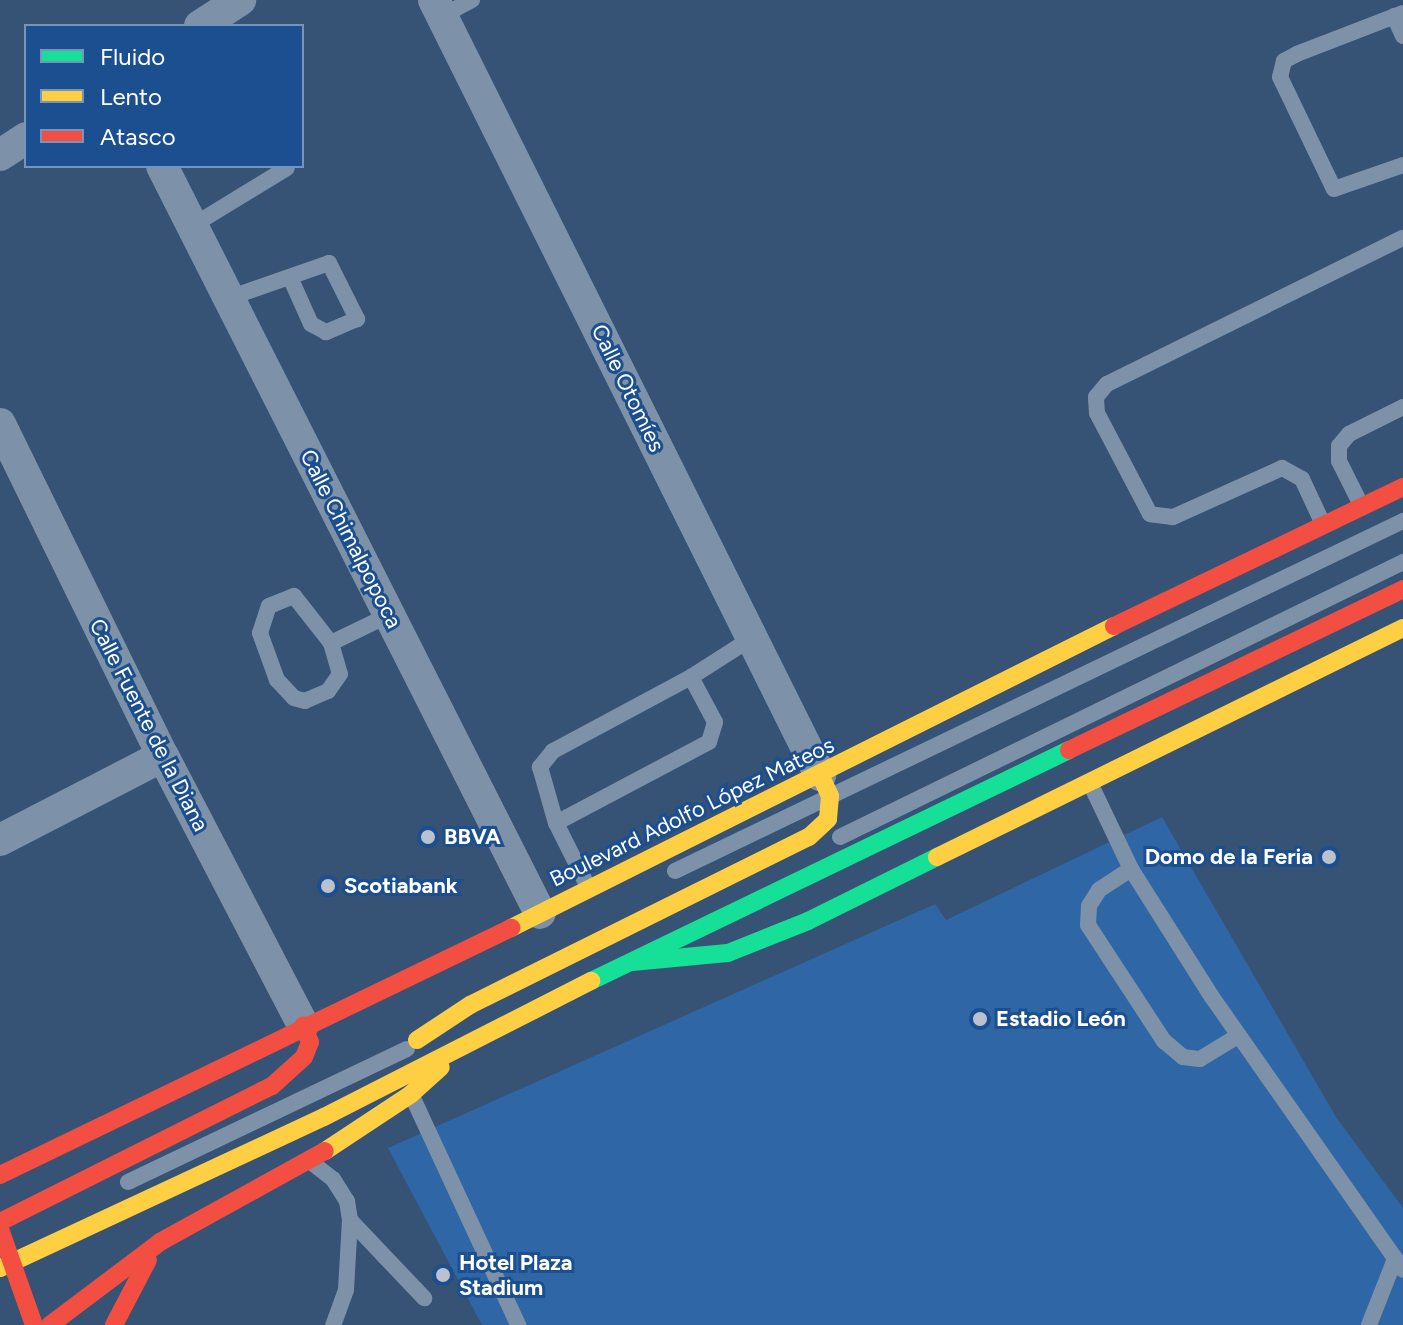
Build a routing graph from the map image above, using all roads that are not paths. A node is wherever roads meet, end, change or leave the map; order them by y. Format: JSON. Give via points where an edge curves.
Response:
{"nodes":[{"id":1,"x":240,"y":0,"type":"edge"},
{"id":2,"x":472,"y":0,"type":"edge"},
{"id":3,"x":438,"y":8,"type":"edge"},
{"id":4,"x":1398,"y":14,"type":"edge"},
{"id":5,"x":203,"y":24,"type":"edge"},
{"id":6,"x":1403,"y":36,"type":"edge"},
{"id":7,"x":24,"y":139,"type":"edge"},
{"id":8,"x":0,"y":155,"type":"edge"},
{"id":9,"x":1403,"y":165,"type":"edge"},
{"id":10,"x":163,"y":168,"type":"edge"},
{"id":11,"x":287,"y":168,"type":"edge"},
{"id":12,"x":192,"y":226,"type":"junction"},
{"id":13,"x":1403,"y":238,"type":"edge"},
{"id":14,"x":290,"y":277,"type":"junction"},
{"id":15,"x":229,"y":298,"type":"junction"},
{"id":16,"x":1403,"y":407,"type":"edge"},
{"id":17,"x":0,"y":424,"type":"edge"},
{"id":18,"x":1403,"y":487,"type":"edge"},
{"id":19,"x":1362,"y":507,"type":"junction"},
{"id":20,"x":1403,"y":521,"type":"edge"},
{"id":21,"x":1324,"y":525,"type":"junction"},
{"id":22,"x":1403,"y":562,"type":"edge"},
{"id":23,"x":1403,"y":589,"type":"edge"},
{"id":24,"x":389,"y":615,"type":"junction"},
{"id":25,"x":1403,"y":628,"type":"edge"},
{"id":26,"x":752,"y":638,"type":"junction"},
{"id":27,"x":331,"y":643,"type":"junction"},
{"id":28,"x":691,"y":677,"type":"junction"},
{"id":29,"x":163,"y":756,"type":"junction"},
{"id":30,"x":1089,"y":781,"type":"junction"},
{"id":31,"x":825,"y":786,"type":"junction"},
{"id":32,"x":556,"y":823,"type":"junction"},
{"id":33,"x":3,"y":832,"type":"edge"},
{"id":34,"x":1131,"y":869,"type":"junction"},
{"id":35,"x":662,"y":877,"type":"dead end"},
{"id":36,"x":590,"y":890,"type":"junction"},
{"id":37,"x":540,"y":913,"type":"junction"},
{"id":38,"x":632,"y":962,"type":"junction"},
{"id":39,"x":425,"y":991,"type":"dead end"},
{"id":40,"x":306,"y":1033,"type":"junction"},
{"id":41,"x":1238,"y":1036,"type":"junction"},
{"id":42,"x":471,"y":1039,"type":"junction"},
{"id":43,"x":393,"y":1056,"type":"junction"},
{"id":44,"x":411,"y":1094,"type":"junction"},
{"id":45,"x":324,"y":1117,"type":"junction"},
{"id":46,"x":309,"y":1162,"type":"junction"},
{"id":47,"x":0,"y":1175,"type":"edge"},
{"id":48,"x":14,"y":1189,"type":"dead end"},
{"id":49,"x":107,"y":1192,"type":"dead end"},
{"id":50,"x":350,"y":1220,"type":"junction"},
{"id":51,"x":0,"y":1222,"type":"edge"},
{"id":52,"x":7,"y":1236,"type":"edge"},
{"id":53,"x":160,"y":1242,"type":"junction"},
{"id":54,"x":7,"y":1264,"type":"edge"},
{"id":55,"x":1399,"y":1264,"type":"edge"},
{"id":56,"x":424,"y":1298,"type":"dead end"},
{"id":57,"x":34,"y":1325,"type":"edge"},
{"id":58,"x":50,"y":1325,"type":"edge"},
{"id":59,"x":114,"y":1325,"type":"edge"},
{"id":60,"x":333,"y":1325,"type":"edge"},
{"id":61,"x":518,"y":1325,"type":"edge"},
{"id":62,"x":1369,"y":1325,"type":"edge"}],
"edges":[{"from":1,"to":5,"type":"street"},
{"from":2,"to":3,"type":"lane"},
{"from":3,"to":26,"type":"street","name":"Calle Otomíes"},
{"from":4,"to":6,"type":"lane"},
{"from":4,"to":9,"type":"lane","via":[[1297,54],[1284,61],[1280,77],[1334,189]]},
{"from":7,"to":8,"type":"street"},
{"from":10,"to":12,"type":"street","name":"Calle Chimalpopoca"},
{"from":11,"to":12,"type":"lane"},
{"from":12,"to":15,"type":"street","name":"Calle Chimalpopoca"},
{"from":13,"to":21,"type":"lane","via":[[1107,384],[1096,397],[1097,413],[1150,514],[1173,517],[1282,468],[1302,479]]},
{"from":14,"to":14,"type":"lane","via":[[311,324],[326,332],[357,319],[329,263]]},
{"from":14,"to":15,"type":"lane"},
{"from":15,"to":24,"type":"street","name":"Calle Chimalpopoca"},
{"from":16,"to":19,"type":"lane","via":[[1349,434],[1339,446],[1339,461]]},
{"from":17,"to":29,"type":"street","name":"Calle Fuente de la Diana"},
{"from":18,"to":19,"type":"main road","name":"Boulevard Adolfo López Mateos"},
{"from":19,"to":21,"type":"main road","name":"Boulevard Adolfo López Mateos"},
{"from":20,"to":31,"type":"lane"},
{"from":21,"to":31,"type":"main road","name":"Boulevard Adolfo López Mateos"},
{"from":22,"to":43,"type":"lane"},
{"from":23,"to":38,"type":"main road"},
{"from":24,"to":27,"type":"lane"},
{"from":24,"to":37,"type":"street","name":"Calle Chimalpopoca"},
{"from":25,"to":30,"type":"main road"},
{"from":26,"to":28,"type":"lane"},
{"from":26,"to":31,"type":"street","name":"Calle Otomíes"},
{"from":27,"to":27,"type":"lane","via":[[294,596],[281,597],[261,617],[266,655],[277,680],[294,698],[317,697],[337,682],[340,674]]},
{"from":28,"to":32,"type":"lane","via":[[544,758],[539,773]]},
{"from":28,"to":32,"type":"lane","via":[[715,722],[709,742]]},
{"from":29,"to":33,"type":"street"},
{"from":29,"to":40,"type":"street","name":"Calle Fuente de la Diana"},
{"from":30,"to":34,"type":"lane"},
{"from":30,"to":38,"type":"main road","via":[[923,866],[728,953]]},
{"from":31,"to":35,"type":"lane"},
{"from":31,"to":36,"type":"main road","name":"Boulevard Adolfo López Mateos"},
{"from":31,"to":43,"type":"main road","via":[[828,819],[809,837],[470,1005]]},
{"from":32,"to":36,"type":"lane"},
{"from":34,"to":41,"type":"lane"},
{"from":34,"to":41,"type":"lane","via":[[1099,890],[1089,906],[1088,925],[1164,1041],[1183,1057],[1200,1059]]},
{"from":36,"to":37,"type":"main road","name":"Boulevard Adolfo López Mateos"},
{"from":37,"to":40,"type":"main road","name":"Boulevard Adolfo López Mateos"},
{"from":38,"to":42,"type":"main road"},
{"from":39,"to":40,"type":"lane"},
{"from":40,"to":47,"type":"main road","name":"Boulevard Adolfo López Mateos"},
{"from":40,"to":48,"type":"lane"},
{"from":40,"to":51,"type":"main road","via":[[291,1072],[272,1086]]},
{"from":41,"to":55,"type":"lane"},
{"from":42,"to":44,"type":"main road"},
{"from":42,"to":45,"type":"main road"},
{"from":43,"to":45,"type":"main road"},
{"from":43,"to":49,"type":"lane"},
{"from":44,"to":46,"type":"main road"},
{"from":44,"to":61,"type":"lane"},
{"from":45,"to":54,"type":"main road"},
{"from":46,"to":50,"type":"lane","via":[[333,1179],[347,1201]]},
{"from":46,"to":53,"type":"main road"},
{"from":50,"to":56,"type":"lane"},
{"from":50,"to":60,"type":"lane","via":[[346,1290]]},
{"from":52,"to":54,"type":"main road"},
{"from":53,"to":58,"type":"main road"},
{"from":53,"to":59,"type":"main road"},
{"from":54,"to":57,"type":"main road"},
{"from":55,"to":62,"type":"lane"}]}
